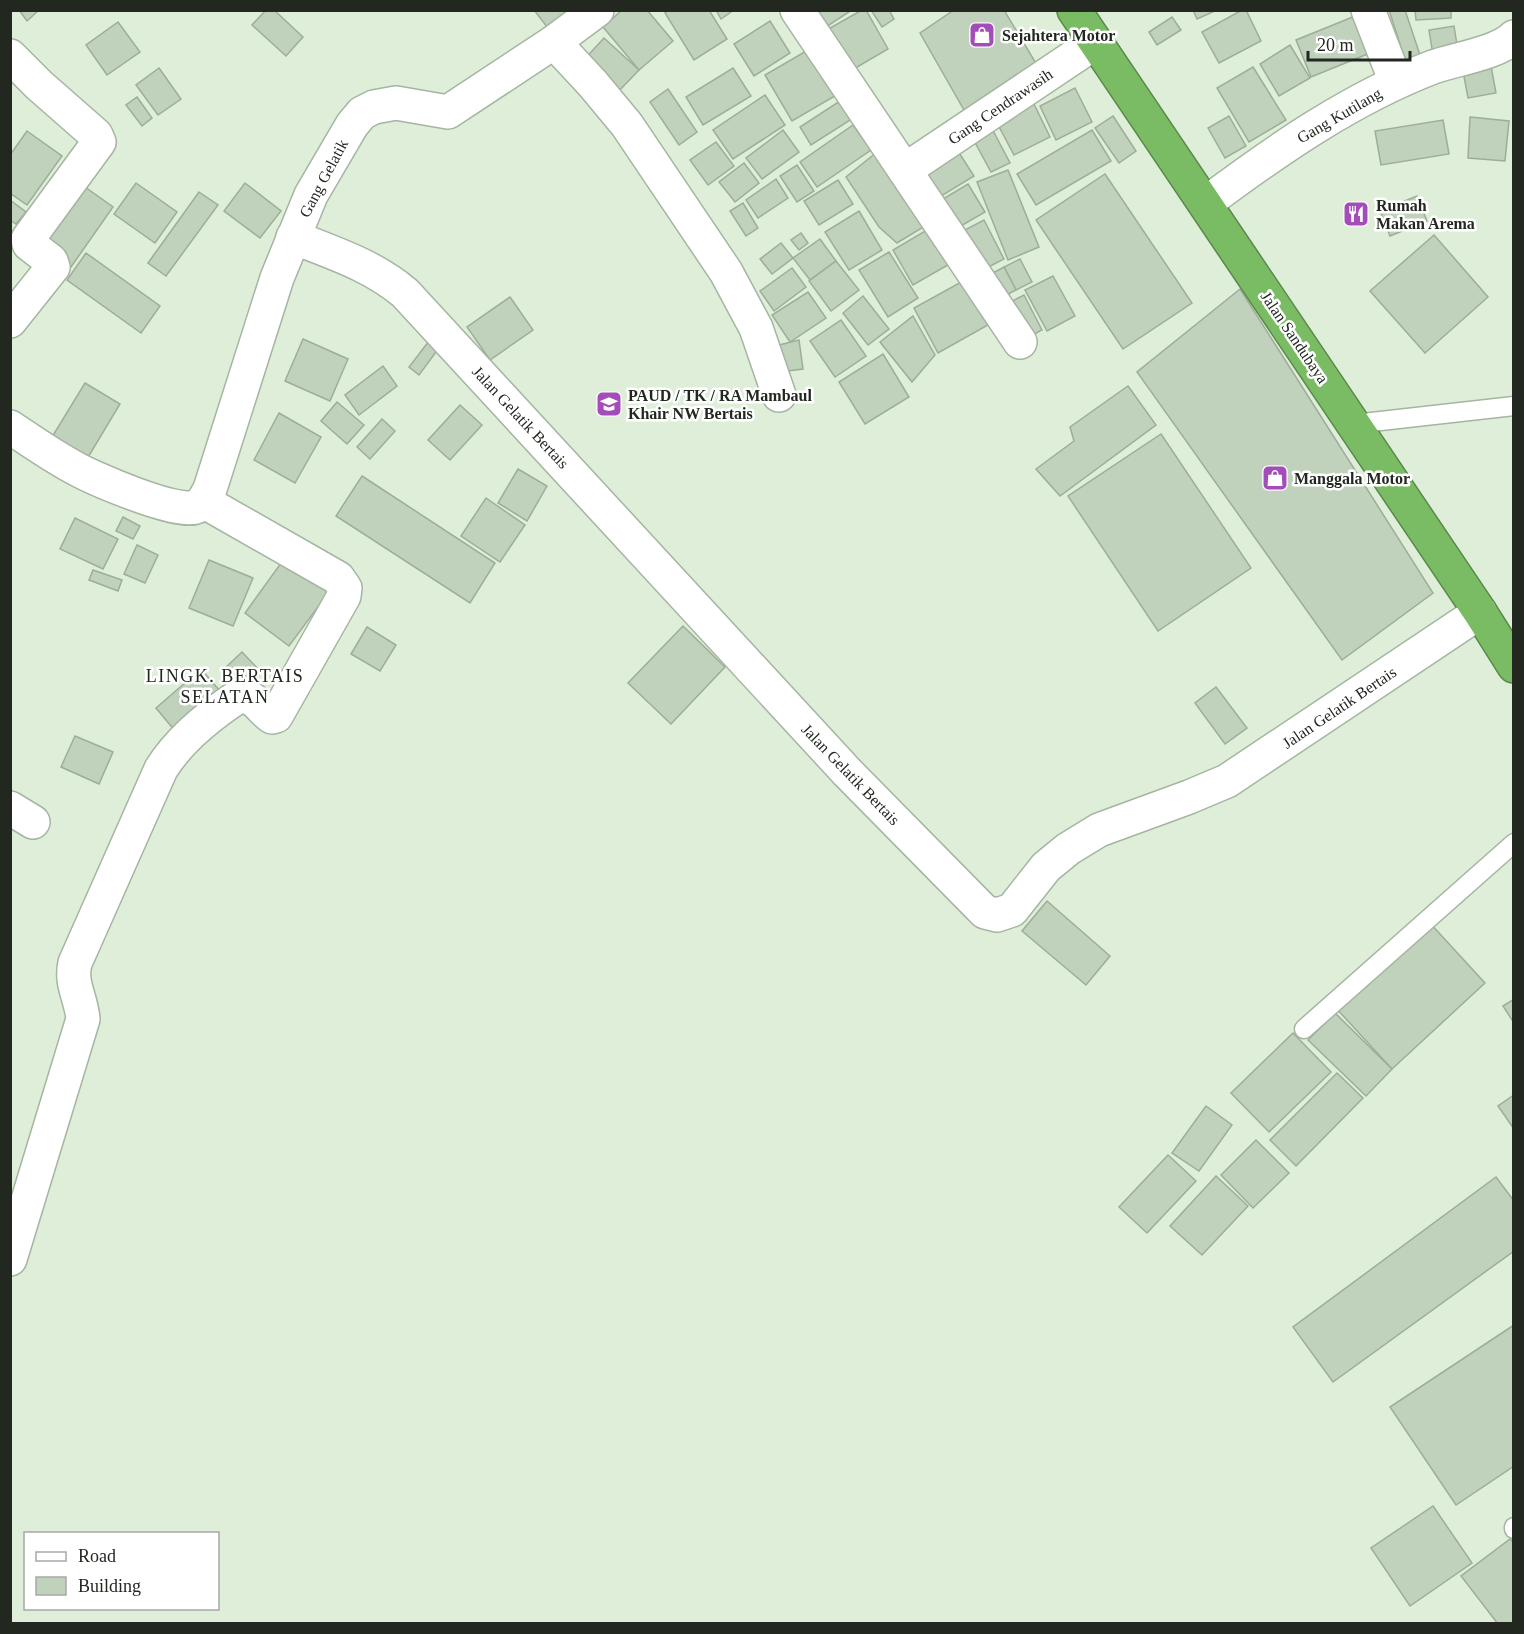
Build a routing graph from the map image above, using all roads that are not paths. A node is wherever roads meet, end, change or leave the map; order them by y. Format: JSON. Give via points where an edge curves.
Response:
{"nodes":[{"id":1,"x":597,"y":10,"type":"edge"},
{"id":2,"x":797,"y":10,"type":"edge"},
{"id":3,"x":1074,"y":10,"type":"edge"},
{"id":4,"x":1368,"y":10,"type":"edge"},
{"id":5,"x":1514,"y":37,"type":"edge"},
{"id":6,"x":554,"y":42,"type":"junction"},
{"id":7,"x":1096,"y":42,"type":"junction"},
{"id":8,"x":10,"y":56,"type":"edge"},
{"id":9,"x":1396,"y":81,"type":"junction"},
{"id":10,"x":905,"y":170,"type":"junction"},
{"id":11,"x":1206,"y":203,"type":"junction"},
{"id":12,"x":293,"y":237,"type":"junction"},
{"id":13,"x":10,"y":321,"type":"edge"},
{"id":14,"x":1020,"y":342,"type":"dead end"},
{"id":15,"x":779,"y":395,"type":"dead end"},
{"id":16,"x":1514,"y":406,"type":"edge"},
{"id":17,"x":1354,"y":424,"type":"junction"},
{"id":18,"x":10,"y":427,"type":"edge"},
{"id":19,"x":203,"y":501,"type":"junction"},
{"id":20,"x":1480,"y":612,"type":"junction"},
{"id":21,"x":1514,"y":666,"type":"edge"},
{"id":22,"x":1514,"y":843,"type":"edge"},
{"id":23,"x":1304,"y":1029,"type":"dead end"},
{"id":24,"x":10,"y":1259,"type":"edge"}],
"edges":[{"from":1,"to":6,"type":"street","name":"Gang Gelatik"},
{"from":2,"to":10,"type":"street"},
{"from":3,"to":7,"type":"highway","name":"Jalan Sandubaya"},
{"from":4,"to":9,"type":"street"},
{"from":5,"to":9,"type":"street","name":"Gang Kutilang","via":[[1500,47]]},
{"from":6,"to":12,"type":"street","name":"Gang Gelatik","via":[[448,112],[396,104],[362,113],[311,195]]},
{"from":6,"to":15,"type":"street","via":[[627,125],[726,272],[756,328]]},
{"from":7,"to":10,"type":"street","name":"Gang Cendrawasih"},
{"from":7,"to":11,"type":"highway","name":"Jalan Sandubaya"},
{"from":8,"to":13,"type":"street","via":[[99,142],[28,239],[53,267]]},
{"from":9,"to":11,"type":"street","name":"Gang Kutilang","via":[[1308,131]]},
{"from":10,"to":14,"type":"street"},
{"from":11,"to":17,"type":"highway","name":"Jalan Sandubaya"},
{"from":12,"to":19,"type":"street","name":"Gang Gelatik"},
{"from":12,"to":20,"type":"street","name":"Jalan Gelatik Bertais","via":[[363,265],[405,293],[847,772],[989,913],[1001,915],[1012,910],[1046,867],[1068,849],[1099,830],[1227,781]]},
{"from":16,"to":17,"type":"lane"},
{"from":17,"to":20,"type":"highway","name":"Jalan Sandubaya"},
{"from":18,"to":19,"type":"street","via":[[76,469],[151,500],[186,509]]},
{"from":19,"to":24,"type":"street","via":[[338,578],[345,593],[276,716],[269,716],[249,697],[239,696],[187,738],[161,770],[75,963],[72,979],[83,1018]]},
{"from":20,"to":21,"type":"highway","name":"Jalan Sandubaya"},
{"from":22,"to":23,"type":"lane"}]}
